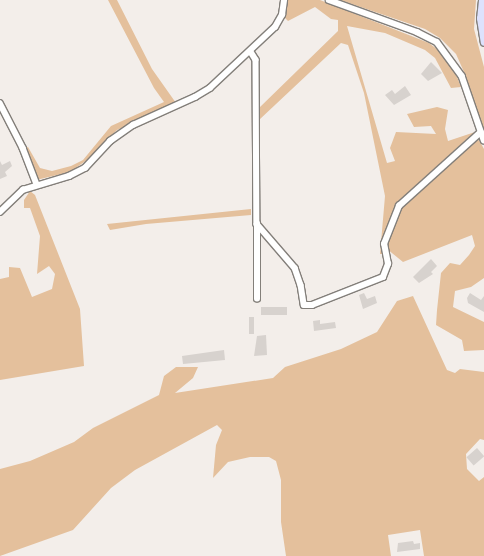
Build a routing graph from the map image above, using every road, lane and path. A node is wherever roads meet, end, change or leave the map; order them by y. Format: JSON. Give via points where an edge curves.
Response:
{"nodes":[{"id":1,"x":284,"y":0,"type":"edge"},
{"id":2,"x":329,"y":0,"type":"edge"},
{"id":3,"x":482,"y":0,"type":"edge"},
{"id":4,"x":484,"y":42,"type":"edge"},
{"id":5,"x":251,"y":52,"type":"junction"},
{"id":6,"x":0,"y":103,"type":"edge"},
{"id":7,"x":481,"y":132,"type":"junction"},
{"id":8,"x":484,"y":140,"type":"edge"},
{"id":9,"x":37,"y":184,"type":"junction"},
{"id":10,"x":0,"y":212,"type":"edge"},
{"id":11,"x":257,"y":224,"type":"junction"},
{"id":12,"x":257,"y":299,"type":"dead end"}],
"edges":[{"from":1,"to":5,"type":"street","via":[[279,21]]},
{"from":2,"to":7,"type":"street","via":[[418,32],[437,42],[462,76]]},
{"from":3,"to":4,"type":"main road","via":[[480,18]]},
{"from":5,"to":9,"type":"street","via":[[196,97],[121,132],[85,168],[70,176]]},
{"from":5,"to":11,"type":"street","via":[[256,60]]},
{"from":6,"to":9,"type":"street","via":[[23,148]]},
{"from":7,"to":8,"type":"street"},
{"from":7,"to":11,"type":"street","via":[[399,206],[384,244],[388,264],[383,277],[312,305],[304,305],[295,268]]},
{"from":9,"to":10,"type":"street","via":[[18,194]]},
{"from":11,"to":12,"type":"street"}]}
